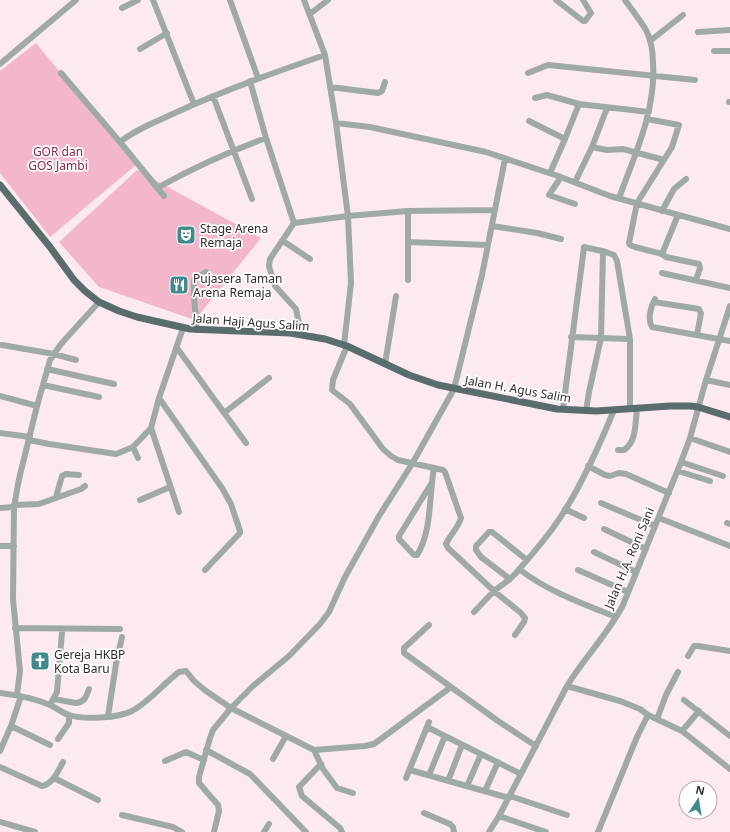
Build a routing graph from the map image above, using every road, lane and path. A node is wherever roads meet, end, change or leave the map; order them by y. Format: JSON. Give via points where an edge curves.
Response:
{"nodes":[{"id":1,"x":138,"y":0,"type":"edge"},
{"id":2,"x":153,"y":0,"type":"edge"},
{"id":3,"x":230,"y":0,"type":"edge"},
{"id":4,"x":304,"y":0,"type":"edge"},
{"id":5,"x":328,"y":0,"type":"edge"},
{"id":6,"x":583,"y":0,"type":"edge"},
{"id":7,"x":625,"y":0,"type":"edge"},
{"id":8,"x":75,"y":1,"type":"edge"},
{"id":9,"x":559,"y":1,"type":"edge"},
{"id":10,"x":130,"y":2,"type":"edge"},
{"id":11,"x":122,"y":8,"type":"dead end"},
{"id":12,"x":310,"y":14,"type":"junction"},
{"id":13,"x":683,"y":15,"type":"dead end"},
{"id":14,"x":730,"y":30,"type":"edge"},
{"id":15,"x":698,"y":32,"type":"dead end"},
{"id":16,"x":167,"y":33,"type":"junction"},
{"id":17,"x":650,"y":40,"type":"junction"},
{"id":18,"x":140,"y":48,"type":"dead end"},
{"id":19,"x":714,"y":51,"type":"dead end"},
{"id":20,"x":730,"y":51,"type":"edge"},
{"id":21,"x":325,"y":55,"type":"junction"},
{"id":22,"x":0,"y":64,"type":"edge"},
{"id":23,"x":61,"y":73,"type":"dead end"},
{"id":24,"x":528,"y":73,"type":"dead end"},
{"id":25,"x":654,"y":76,"type":"junction"},
{"id":26,"x":258,"y":78,"type":"junction"},
{"id":27,"x":695,"y":80,"type":"dead end"},
{"id":28,"x":250,"y":81,"type":"junction"},
{"id":29,"x":385,"y":82,"type":"dead end"},
{"id":30,"x":330,"y":87,"type":"junction"},
{"id":31,"x":214,"y":96,"type":"junction"},
{"id":32,"x":535,"y":98,"type":"dead end"},
{"id":33,"x":194,"y":104,"type":"junction"},
{"id":34,"x":579,"y":104,"type":"junction"},
{"id":35,"x":607,"y":108,"type":"junction"},
{"id":36,"x":650,"y":112,"type":"junction"},
{"id":37,"x":647,"y":119,"type":"junction"},
{"id":38,"x":529,"y":122,"type":"dead end"},
{"id":39,"x":336,"y":123,"type":"junction"},
{"id":40,"x":266,"y":138,"type":"junction"},
{"id":41,"x":565,"y":139,"type":"junction"},
{"id":42,"x":120,"y":142,"type":"junction"},
{"id":43,"x":592,"y":147,"type":"junction"},
{"id":44,"x":233,"y":150,"type":"junction"},
{"id":45,"x":637,"y":154,"type":"junction"},
{"id":46,"x":505,"y":159,"type":"junction"},
{"id":47,"x":664,"y":160,"type":"junction"},
{"id":48,"x":550,"y":173,"type":"junction"},
{"id":49,"x":561,"y":177,"type":"junction"},
{"id":50,"x":686,"y":179,"type":"dead end"},
{"id":51,"x":575,"y":182,"type":"junction"},
{"id":52,"x":0,"y":185,"type":"edge"},
{"id":53,"x":157,"y":188,"type":"junction"},
{"id":54,"x":164,"y":196,"type":"dead end"},
{"id":55,"x":619,"y":198,"type":"junction"},
{"id":56,"x":252,"y":199,"type":"dead end"},
{"id":57,"x":638,"y":203,"type":"junction"},
{"id":58,"x":575,"y":204,"type":"dead end"},
{"id":59,"x":495,"y":210,"type":"junction"},
{"id":60,"x":408,"y":211,"type":"junction"},
{"id":61,"x":662,"y":211,"type":"junction"},
{"id":62,"x":678,"y":215,"type":"junction"},
{"id":63,"x":348,"y":216,"type":"junction"},
{"id":64,"x":294,"y":223,"type":"junction"},
{"id":65,"x":492,"y":226,"type":"junction"},
{"id":66,"x":730,"y":228,"type":"edge"},
{"id":67,"x":561,"y":240,"type":"dead end"},
{"id":68,"x":283,"y":242,"type":"junction"},
{"id":69,"x":408,"y":242,"type":"junction"},
{"id":70,"x":488,"y":245,"type":"junction"},
{"id":71,"x":603,"y":251,"type":"junction"},
{"id":72,"x":662,"y":254,"type":"junction"},
{"id":73,"x":310,"y":259,"type":"dead end"},
{"id":74,"x":206,"y":272,"type":"dead end"},
{"id":75,"x":662,"y":273,"type":"dead end"},
{"id":76,"x":408,"y":280,"type":"dead end"},
{"id":77,"x":696,"y":280,"type":"junction"},
{"id":78,"x":730,"y":288,"type":"edge"},
{"id":79,"x":396,"y":296,"type":"dead end"},
{"id":80,"x":99,"y":302,"type":"junction"},
{"id":81,"x":730,"y":306,"type":"edge"},
{"id":82,"x":183,"y":328,"type":"junction"},
{"id":83,"x":197,"y":330,"type":"junction"},
{"id":84,"x":299,"y":333,"type":"junction"},
{"id":85,"x":697,"y":334,"type":"junction"},
{"id":86,"x":571,"y":337,"type":"junction"},
{"id":87,"x":601,"y":338,"type":"junction"},
{"id":88,"x":719,"y":338,"type":"junction"},
{"id":89,"x":630,"y":339,"type":"junction"},
{"id":90,"x":730,"y":341,"type":"edge"},
{"id":91,"x":2,"y":345,"type":"dead end"},
{"id":92,"x":345,"y":345,"type":"junction"},
{"id":93,"x":177,"y":348,"type":"junction"},
{"id":94,"x":54,"y":354,"type":"junction"},
{"id":95,"x":76,"y":360,"type":"dead end"},
{"id":96,"x":385,"y":364,"type":"junction"},
{"id":97,"x":47,"y":369,"type":"junction"},
{"id":98,"x":269,"y":378,"type":"dead end"},
{"id":99,"x":706,"y":380,"type":"junction"},
{"id":100,"x":114,"y":384,"type":"dead end"},
{"id":101,"x":43,"y":385,"type":"junction"},
{"id":102,"x":730,"y":385,"type":"edge"},
{"id":103,"x":454,"y":389,"type":"junction"},
{"id":104,"x":0,"y":396,"type":"edge"},
{"id":105,"x":99,"y":397,"type":"dead end"},
{"id":106,"x":159,"y":398,"type":"junction"},
{"id":107,"x":37,"y":406,"type":"junction"},
{"id":108,"x":698,"y":407,"type":"junction"},
{"id":109,"x":563,"y":409,"type":"junction"},
{"id":110,"x":630,"y":409,"type":"junction"},
{"id":111,"x":637,"y":409,"type":"junction"},
{"id":112,"x":614,"y":410,"type":"junction"},
{"id":113,"x":586,"y":411,"type":"junction"},
{"id":114,"x":224,"y":413,"type":"junction"},
{"id":115,"x":730,"y":417,"type":"edge"},
{"id":116,"x":151,"y":428,"type":"junction"},
{"id":117,"x":0,"y":433,"type":"edge"},
{"id":118,"x":690,"y":438,"type":"junction"},
{"id":119,"x":29,"y":439,"type":"junction"},
{"id":120,"x":246,"y":443,"type":"dead end"},
{"id":121,"x":133,"y":447,"type":"junction"},
{"id":122,"x":618,"y":450,"type":"dead end"},
{"id":123,"x":730,"y":452,"type":"edge"},
{"id":124,"x":138,"y":458,"type":"dead end"},
{"id":125,"x":681,"y":462,"type":"junction"},
{"id":126,"x":412,"y":464,"type":"junction"},
{"id":127,"x":588,"y":466,"type":"junction"},
{"id":128,"x":434,"y":468,"type":"junction"},
{"id":129,"x":678,"y":471,"type":"junction"},
{"id":130,"x":79,"y":475,"type":"dead end"},
{"id":131,"x":723,"y":476,"type":"dead end"},
{"id":132,"x":710,"y":481,"type":"dead end"},
{"id":133,"x":431,"y":484,"type":"junction"},
{"id":134,"x":85,"y":486,"type":"dead end"},
{"id":135,"x":170,"y":487,"type":"junction"},
{"id":136,"x":669,"y":493,"type":"junction"},
{"id":137,"x":56,"y":497,"type":"junction"},
{"id":138,"x":140,"y":500,"type":"dead end"},
{"id":139,"x":601,"y":503,"type":"dead end"},
{"id":140,"x":14,"y":506,"type":"junction"},
{"id":141,"x":0,"y":508,"type":"edge"},
{"id":142,"x":565,"y":509,"type":"junction"},
{"id":143,"x":179,"y":512,"type":"dead end"},
{"id":144,"x":584,"y":518,"type":"dead end"},
{"id":145,"x":658,"y":518,"type":"junction"},
{"id":146,"x":655,"y":526,"type":"junction"},
{"id":147,"x":604,"y":529,"type":"dead end"},
{"id":148,"x":0,"y":546,"type":"edge"},
{"id":149,"x":14,"y":546,"type":"junction"},
{"id":150,"x":730,"y":546,"type":"edge"},
{"id":151,"x":646,"y":549,"type":"junction"},
{"id":152,"x":594,"y":552,"type":"dead end"},
{"id":153,"x":527,"y":560,"type":"junction"},
{"id":154,"x":519,"y":569,"type":"junction"},
{"id":155,"x":205,"y":570,"type":"dead end"},
{"id":156,"x":578,"y":570,"type":"dead end"},
{"id":157,"x":636,"y":572,"type":"junction"},
{"id":158,"x":510,"y":579,"type":"junction"},
{"id":159,"x":494,"y":591,"type":"junction"},
{"id":160,"x":628,"y":592,"type":"junction"},
{"id":161,"x":474,"y":612,"type":"dead end"},
{"id":162,"x":616,"y":617,"type":"junction"},
{"id":163,"x":429,"y":625,"type":"dead end"},
{"id":164,"x":15,"y":628,"type":"junction"},
{"id":165,"x":120,"y":629,"type":"dead end"},
{"id":166,"x":62,"y":632,"type":"dead end"},
{"id":167,"x":515,"y":635,"type":"dead end"},
{"id":168,"x":122,"y":637,"type":"dead end"},
{"id":169,"x":730,"y":651,"type":"edge"},
{"id":170,"x":688,"y":656,"type":"dead end"},
{"id":171,"x":678,"y":672,"type":"dead end"},
{"id":172,"x":567,"y":686,"type":"junction"},
{"id":173,"x":451,"y":687,"type":"junction"},
{"id":174,"x":89,"y":689,"type":"dead end"},
{"id":175,"x":0,"y":693,"type":"edge"},
{"id":176,"x":19,"y":695,"type":"junction"},
{"id":177,"x":684,"y":700,"type":"dead end"},
{"id":178,"x":52,"y":702,"type":"junction"},
{"id":179,"x":231,"y":708,"type":"junction"},
{"id":180,"x":698,"y":711,"type":"junction"},
{"id":181,"x":69,"y":715,"type":"junction"},
{"id":182,"x":648,"y":715,"type":"junction"},
{"id":183,"x":108,"y":716,"type":"junction"},
{"id":184,"x":657,"y":719,"type":"junction"},
{"id":185,"x":11,"y":726,"type":"junction"},
{"id":186,"x":682,"y":731,"type":"junction"},
{"id":187,"x":286,"y":736,"type":"junction"},
{"id":188,"x":445,"y":736,"type":"junction"},
{"id":189,"x":730,"y":736,"type":"edge"},
{"id":190,"x":58,"y":739,"type":"dead end"},
{"id":191,"x":462,"y":744,"type":"junction"},
{"id":192,"x":50,"y":745,"type":"dead end"},
{"id":193,"x":536,"y":746,"type":"junction"},
{"id":194,"x":206,"y":750,"type":"junction"},
{"id":195,"x":314,"y":750,"type":"junction"},
{"id":196,"x":0,"y":751,"type":"edge"},
{"id":197,"x":481,"y":754,"type":"junction"},
{"id":198,"x":273,"y":759,"type":"dead end"},
{"id":199,"x":204,"y":760,"type":"junction"},
{"id":200,"x":165,"y":761,"type":"dead end"},
{"id":201,"x":63,"y":762,"type":"dead end"},
{"id":202,"x":498,"y":762,"type":"junction"},
{"id":203,"x":321,"y":764,"type":"junction"},
{"id":204,"x":0,"y":767,"type":"edge"},
{"id":205,"x":730,"y":769,"type":"edge"},
{"id":206,"x":410,"y":770,"type":"junction"},
{"id":207,"x":521,"y":774,"type":"junction"},
{"id":208,"x":429,"y":775,"type":"junction"},
{"id":209,"x":54,"y":778,"type":"junction"},
{"id":210,"x":406,"y":778,"type":"dead end"},
{"id":211,"x":448,"y":781,"type":"junction"},
{"id":212,"x":467,"y":786,"type":"junction"},
{"id":213,"x":485,"y":791,"type":"junction"},
{"id":214,"x":353,"y":793,"type":"dead end"},
{"id":215,"x":509,"y":797,"type":"junction"},
{"id":216,"x":98,"y":800,"type":"dead end"},
{"id":217,"x":424,"y":813,"type":"dead end"},
{"id":218,"x":567,"y":814,"type":"dead end"},
{"id":219,"x":122,"y":815,"type":"dead end"},
{"id":220,"x":499,"y":816,"type":"junction"},
{"id":221,"x":0,"y":822,"type":"edge"},
{"id":222,"x":269,"y":824,"type":"dead end"},
{"id":223,"x":25,"y":831,"type":"edge"},
{"id":224,"x":35,"y":832,"type":"edge"},
{"id":225,"x":182,"y":832,"type":"edge"},
{"id":226,"x":214,"y":832,"type":"edge"},
{"id":227,"x":264,"y":832,"type":"edge"},
{"id":228,"x":306,"y":832,"type":"edge"},
{"id":229,"x":342,"y":832,"type":"edge"},
{"id":230,"x":454,"y":832,"type":"edge"},
{"id":231,"x":489,"y":832,"type":"edge"},
{"id":232,"x":546,"y":832,"type":"edge"},
{"id":233,"x":598,"y":832,"type":"edge"}],
"edges":[{"from":1,"to":10,"type":"street"},
{"from":2,"to":16,"type":"street"},
{"from":3,"to":26,"type":"street"},
{"from":4,"to":12,"type":"street"},
{"from":5,"to":12,"type":"street"},
{"from":6,"to":9,"type":"street","via":[[591,11],[591,15],[585,21]]},
{"from":7,"to":17,"type":"street"},
{"from":8,"to":22,"type":"street"},
{"from":10,"to":11,"type":"street"},
{"from":12,"to":21,"type":"street"},
{"from":13,"to":17,"type":"street"},
{"from":14,"to":15,"type":"street"},
{"from":16,"to":18,"type":"street"},
{"from":16,"to":33,"type":"street"},
{"from":17,"to":25,"type":"street"},
{"from":19,"to":20,"type":"street"},
{"from":21,"to":26,"type":"street"},
{"from":21,"to":30,"type":"street"},
{"from":23,"to":42,"type":"street"},
{"from":24,"to":25,"type":"street","via":[[548,65]]},
{"from":25,"to":27,"type":"street"},
{"from":25,"to":36,"type":"street"},
{"from":26,"to":28,"type":"street"},
{"from":28,"to":31,"type":"street"},
{"from":28,"to":40,"type":"street"},
{"from":29,"to":30,"type":"street","via":[[382,91],[378,93]]},
{"from":30,"to":39,"type":"street"},
{"from":31,"to":33,"type":"street"},
{"from":31,"to":44,"type":"street"},
{"from":32,"to":34,"type":"street","via":[[546,94]]},
{"from":33,"to":42,"type":"street","via":[[156,121]]},
{"from":34,"to":35,"type":"street"},
{"from":34,"to":41,"type":"street"},
{"from":35,"to":36,"type":"street"},
{"from":35,"to":43,"type":"street"},
{"from":36,"to":37,"type":"street"},
{"from":37,"to":45,"type":"street"},
{"from":37,"to":47,"type":"street","via":[[679,125]]},
{"from":38,"to":41,"type":"street"},
{"from":39,"to":46,"type":"street","via":[[486,152]]},
{"from":39,"to":63,"type":"street"},
{"from":40,"to":44,"type":"street"},
{"from":40,"to":64,"type":"street"},
{"from":41,"to":48,"type":"street"},
{"from":42,"to":53,"type":"street"},
{"from":43,"to":45,"type":"street","via":[[607,150],[623,149]]},
{"from":43,"to":51,"type":"street"},
{"from":44,"to":53,"type":"street"},
{"from":44,"to":56,"type":"street"},
{"from":45,"to":47,"type":"street"},
{"from":45,"to":55,"type":"street"},
{"from":46,"to":48,"type":"street"},
{"from":46,"to":59,"type":"street"},
{"from":47,"to":57,"type":"street"},
{"from":48,"to":49,"type":"street"},
{"from":49,"to":51,"type":"street"},
{"from":49,"to":58,"type":"street","via":[[549,195]]},
{"from":50,"to":61,"type":"street","via":[[674,189]]},
{"from":51,"to":55,"type":"street"},
{"from":52,"to":80,"type":"main road","name":"Jalan Haji Agus Salim","via":[[74,280]]},
{"from":53,"to":54,"type":"street"},
{"from":55,"to":57,"type":"street"},
{"from":57,"to":61,"type":"street"},
{"from":57,"to":72,"type":"street","via":[[629,243],[634,247]]},
{"from":59,"to":60,"type":"street"},
{"from":59,"to":65,"type":"street"},
{"from":60,"to":63,"type":"street"},
{"from":60,"to":69,"type":"street"},
{"from":61,"to":62,"type":"street"},
{"from":62,"to":66,"type":"street"},
{"from":62,"to":72,"type":"street"},
{"from":63,"to":64,"type":"street"},
{"from":63,"to":92,"type":"street","via":[[351,283]]},
{"from":64,"to":68,"type":"street"},
{"from":65,"to":67,"type":"street","via":[[537,233]]},
{"from":65,"to":70,"type":"street"},
{"from":68,"to":73,"type":"street"},
{"from":68,"to":84,"type":"street","via":[[270,259],[269,266],[275,286],[296,309]]},
{"from":69,"to":70,"type":"street"},
{"from":69,"to":76,"type":"street"},
{"from":70,"to":103,"type":"street"},
{"from":71,"to":86,"type":"street","via":[[584,247]]},
{"from":71,"to":87,"type":"street"},
{"from":71,"to":89,"type":"street","via":[[614,255],[617,261]]},
{"from":72,"to":77,"type":"street","via":[[699,264]]},
{"from":74,"to":83,"type":"street","via":[[194,282]]},
{"from":75,"to":77,"type":"street"},
{"from":77,"to":78,"type":"street"},
{"from":79,"to":96,"type":"street"},
{"from":80,"to":82,"type":"main road","name":"Jalan Haji Agus Salim","via":[[137,317]]},
{"from":80,"to":94,"type":"street"},
{"from":81,"to":88,"type":"street","name":"Jalan H.A. Roni Sani"},
{"from":82,"to":83,"type":"main road","name":"Jalan Haji Agus Salim"},
{"from":82,"to":93,"type":"street"},
{"from":83,"to":84,"type":"main road","name":"Jalan Haji Agus Salim"},
{"from":84,"to":92,"type":"main road","name":"Jalan Haji Agus Salim"},
{"from":85,"to":85,"type":"street","via":[[701,313],[699,309],[654,300],[650,315],[652,326]]},
{"from":85,"to":88,"type":"street"},
{"from":86,"to":87,"type":"street"},
{"from":86,"to":109,"type":"street"},
{"from":87,"to":89,"type":"street"},
{"from":87,"to":113,"type":"street"},
{"from":88,"to":90,"type":"street"},
{"from":88,"to":99,"type":"street","name":"Jalan H.A. Roni Sani"},
{"from":89,"to":110,"type":"street"},
{"from":91,"to":94,"type":"street"},
{"from":92,"to":96,"type":"main road","name":"Jalan H. Agus Salim"},
{"from":92,"to":126,"type":"street","via":[[332,390],[350,404],[383,449],[398,460]]},
{"from":93,"to":106,"type":"street"},
{"from":93,"to":114,"type":"street"},
{"from":94,"to":95,"type":"street"},
{"from":94,"to":97,"type":"street"},
{"from":96,"to":103,"type":"main road","name":"Jalan H. Agus Salim","via":[[428,382]]},
{"from":97,"to":100,"type":"street"},
{"from":97,"to":101,"type":"street"},
{"from":98,"to":114,"type":"street"},
{"from":99,"to":102,"type":"street"},
{"from":99,"to":108,"type":"street","name":"Jalan H.A. Roni Sani"},
{"from":101,"to":105,"type":"street"},
{"from":101,"to":107,"type":"street"},
{"from":103,"to":109,"type":"main road","name":"Jalan H. Agus Salim"},
{"from":103,"to":126,"type":"street"},
{"from":104,"to":107,"type":"street"},
{"from":106,"to":116,"type":"street"},
{"from":106,"to":155,"type":"street","via":[[222,488],[231,504],[240,531]]},
{"from":107,"to":119,"type":"street"},
{"from":108,"to":111,"type":"main road","name":"Jalan H. Agus Salim"},
{"from":108,"to":115,"type":"main road","name":"Jalan H. Agus Salim"},
{"from":108,"to":118,"type":"street","name":"Jalan H.A. Roni Sani"},
{"from":109,"to":113,"type":"main road","name":"Jalan H. Agus Salim"},
{"from":110,"to":111,"type":"main road","name":"Jalan H. Agus Salim"},
{"from":110,"to":112,"type":"main road","name":"Jalan H. Agus Salim"},
{"from":111,"to":122,"type":"street","via":[[631,444],[624,450]]},
{"from":112,"to":113,"type":"main road","name":"Jalan H. Agus Salim"},
{"from":112,"to":127,"type":"street"},
{"from":114,"to":120,"type":"street"},
{"from":116,"to":121,"type":"street"},
{"from":116,"to":135,"type":"street"},
{"from":117,"to":119,"type":"street"},
{"from":118,"to":123,"type":"street"},
{"from":118,"to":125,"type":"street","name":"Jalan H.A. Roni Sani"},
{"from":119,"to":121,"type":"street","via":[[116,454]]},
{"from":119,"to":140,"type":"street"},
{"from":121,"to":124,"type":"street"},
{"from":125,"to":129,"type":"street","name":"Jalan H.A. Roni Sani"},
{"from":125,"to":131,"type":"street"},
{"from":126,"to":128,"type":"street"},
{"from":126,"to":179,"type":"street","via":[[379,516],[329,612],[289,656]]},
{"from":127,"to":136,"type":"street","via":[[605,475],[626,474]]},
{"from":127,"to":142,"type":"street"},
{"from":128,"to":133,"type":"street"},
{"from":128,"to":159,"type":"street","via":[[445,472],[461,518],[446,544]]},
{"from":129,"to":132,"type":"street"},
{"from":129,"to":136,"type":"street","name":"Jalan H.A. Roni Sani"},
{"from":130,"to":137,"type":"street","via":[[62,476]]},
{"from":133,"to":133,"type":"street","via":[[424,537],[420,550],[414,555],[399,536]]},
{"from":134,"to":137,"type":"street"},
{"from":135,"to":138,"type":"street"},
{"from":135,"to":143,"type":"street"},
{"from":136,"to":145,"type":"street","name":"Jalan H.A. Roni Sani"},
{"from":137,"to":140,"type":"street","via":[[39,504]]},
{"from":139,"to":146,"type":"street"},
{"from":140,"to":141,"type":"street"},
{"from":140,"to":149,"type":"street"},
{"from":142,"to":144,"type":"street"},
{"from":142,"to":153,"type":"street"},
{"from":145,"to":146,"type":"street","name":"Jalan H.A. Roni Sani"},
{"from":145,"to":150,"type":"street"},
{"from":146,"to":151,"type":"street","name":"Jalan H.A. Roni Sani"},
{"from":147,"to":151,"type":"street"},
{"from":148,"to":149,"type":"street"},
{"from":149,"to":164,"type":"street"},
{"from":151,"to":157,"type":"street","name":"Jalan H.A. Roni Sani"},
{"from":152,"to":157,"type":"street"},
{"from":153,"to":154,"type":"street"},
{"from":153,"to":158,"type":"street","via":[[492,532],[476,546],[481,557]]},
{"from":154,"to":158,"type":"street"},
{"from":154,"to":162,"type":"street","via":[[544,585]]},
{"from":156,"to":160,"type":"street"},
{"from":157,"to":160,"type":"street","name":"Jalan H.A. Roni Sani"},
{"from":158,"to":159,"type":"street"},
{"from":159,"to":161,"type":"street"},
{"from":159,"to":167,"type":"street","via":[[525,618]]},
{"from":160,"to":162,"type":"street","name":"Jalan H.A. Roni Sani"},
{"from":162,"to":172,"type":"street","name":"Jalan H.A. Roni Sani"},
{"from":163,"to":173,"type":"street","via":[[404,648],[404,652]]},
{"from":164,"to":165,"type":"street"},
{"from":164,"to":176,"type":"street","via":[[20,671]]},
{"from":166,"to":178,"type":"street","via":[[57,692]]},
{"from":168,"to":183,"type":"street"},
{"from":169,"to":170,"type":"street","via":[[694,646]]},
{"from":171,"to":184,"type":"street"},
{"from":172,"to":182,"type":"street","via":[[620,701]]},
{"from":172,"to":193,"type":"street","name":"Jalan H.A. Roni Sani"},
{"from":173,"to":193,"type":"street"},
{"from":173,"to":195,"type":"street","via":[[374,744]]},
{"from":174,"to":178,"type":"street","via":[[85,700],[80,703]]},
{"from":175,"to":176,"type":"street"},
{"from":176,"to":178,"type":"street"},
{"from":176,"to":185,"type":"street"},
{"from":177,"to":180,"type":"street"},
{"from":178,"to":181,"type":"street"},
{"from":179,"to":183,"type":"street","via":[[183,671],[140,706],[122,714]]},
{"from":179,"to":187,"type":"street"},
{"from":179,"to":194,"type":"street","via":[[213,730]]},
{"from":180,"to":186,"type":"street"},
{"from":180,"to":189,"type":"street"},
{"from":181,"to":183,"type":"street","via":[[94,718]]},
{"from":181,"to":190,"type":"street","via":[[69,723]]},
{"from":182,"to":184,"type":"street"},
{"from":182,"to":233,"type":"street"},
{"from":184,"to":186,"type":"street"},
{"from":185,"to":192,"type":"street"},
{"from":185,"to":196,"type":"street"},
{"from":186,"to":205,"type":"street"},
{"from":187,"to":195,"type":"street"},
{"from":187,"to":198,"type":"street"},
{"from":188,"to":191,"type":"street"},
{"from":188,"to":206,"type":"street","via":[[428,724]]},
{"from":188,"to":208,"type":"street"},
{"from":191,"to":197,"type":"street"},
{"from":191,"to":211,"type":"street"},
{"from":193,"to":207,"type":"street","name":"Jalan H.A. Roni Sani"},
{"from":194,"to":199,"type":"street"},
{"from":194,"to":228,"type":"street","via":[[250,774]]},
{"from":195,"to":203,"type":"street"},
{"from":197,"to":202,"type":"street"},
{"from":197,"to":212,"type":"street"},
{"from":199,"to":200,"type":"street","via":[[186,752]]},
{"from":199,"to":226,"type":"street","via":[[199,783],[218,805]]},
{"from":201,"to":209,"type":"street"},
{"from":202,"to":207,"type":"street"},
{"from":202,"to":213,"type":"street"},
{"from":203,"to":214,"type":"street","via":[[337,788]]},
{"from":203,"to":229,"type":"street","via":[[299,787],[299,791]]},
{"from":204,"to":209,"type":"street","via":[[42,786]]},
{"from":206,"to":208,"type":"street"},
{"from":206,"to":210,"type":"street"},
{"from":207,"to":215,"type":"street","name":"Jalan H.A. Roni Sani"},
{"from":208,"to":211,"type":"street"},
{"from":209,"to":216,"type":"street"},
{"from":211,"to":212,"type":"street"},
{"from":212,"to":213,"type":"street"},
{"from":213,"to":215,"type":"street"},
{"from":215,"to":218,"type":"street"},
{"from":215,"to":220,"type":"street","name":"Jalan H.A. Roni Sani"},
{"from":217,"to":230,"type":"street","via":[[450,824]]},
{"from":219,"to":225,"type":"street","via":[[173,827]]},
{"from":220,"to":231,"type":"street","name":"Jalan H.A. Roni Sani"},
{"from":220,"to":232,"type":"street"},
{"from":221,"to":223,"type":"street"},
{"from":222,"to":227,"type":"street"},
{"from":223,"to":224,"type":"street"}]}
